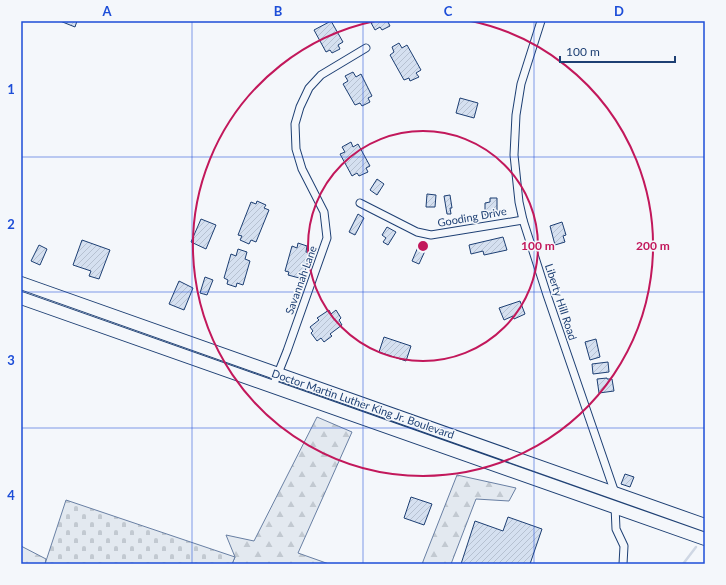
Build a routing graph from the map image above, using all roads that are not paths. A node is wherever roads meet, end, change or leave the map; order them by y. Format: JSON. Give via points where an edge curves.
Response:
{"nodes":[{"id":1,"x":541,"y":21,"type":"edge"},
{"id":2,"x":366,"y":48,"type":"dead end"},
{"id":3,"x":360,"y":203,"type":"dead end"},
{"id":4,"x":523,"y":220,"type":"junction"},
{"id":5,"x":21,"y":283,"type":"edge"},
{"id":6,"x":21,"y":298,"type":"edge"},
{"id":7,"x":277,"y":373,"type":"junction"},
{"id":8,"x":273,"y":386,"type":"junction"},
{"id":9,"x":615,"y":492,"type":"junction"},
{"id":10,"x":615,"y":508,"type":"junction"},
{"id":11,"x":705,"y":525,"type":"edge"},
{"id":12,"x":705,"y":539,"type":"edge"},
{"id":13,"x":623,"y":564,"type":"edge"}],
"edges":[{"from":1,"to":4,"type":"street","name":"Liberty Hill Road","via":[[521,84],[516,115],[514,155]]},
{"from":2,"to":7,"type":"street","name":"Savannah Lane","via":[[317,79],[309,88],[295,124],[296,149],[302,169],[324,212],[327,238]]},
{"from":3,"to":4,"type":"street","name":"Gooding Drive","via":[[416,232],[431,235]]},
{"from":4,"to":9,"type":"street","name":"Liberty Hill Road"},
{"from":5,"to":7,"type":"highway","name":"Doctor Martin Luther King Jr. Boulevard"},
{"from":6,"to":8,"type":"highway","name":"Doctor Martin Luther King Jr. Boulevard"},
{"from":7,"to":8,"type":"street","name":"Savannah Lane"},
{"from":7,"to":9,"type":"highway","name":"Doctor Martin Luther King Jr. Boulevard"},
{"from":8,"to":10,"type":"highway","name":"Doctor Martin Luther King Jr. Boulevard"},
{"from":9,"to":10,"type":"street","name":"Liberty Hill Road"},
{"from":9,"to":11,"type":"highway","name":"Doctor Martin Luther King Jr. Boulevard"},
{"from":10,"to":12,"type":"highway","name":"Doctor Martin Luther King Jr. Boulevard"},
{"from":10,"to":13,"type":"street","name":"Liberty Hill Road","via":[[616,529],[624,546]]}]}
